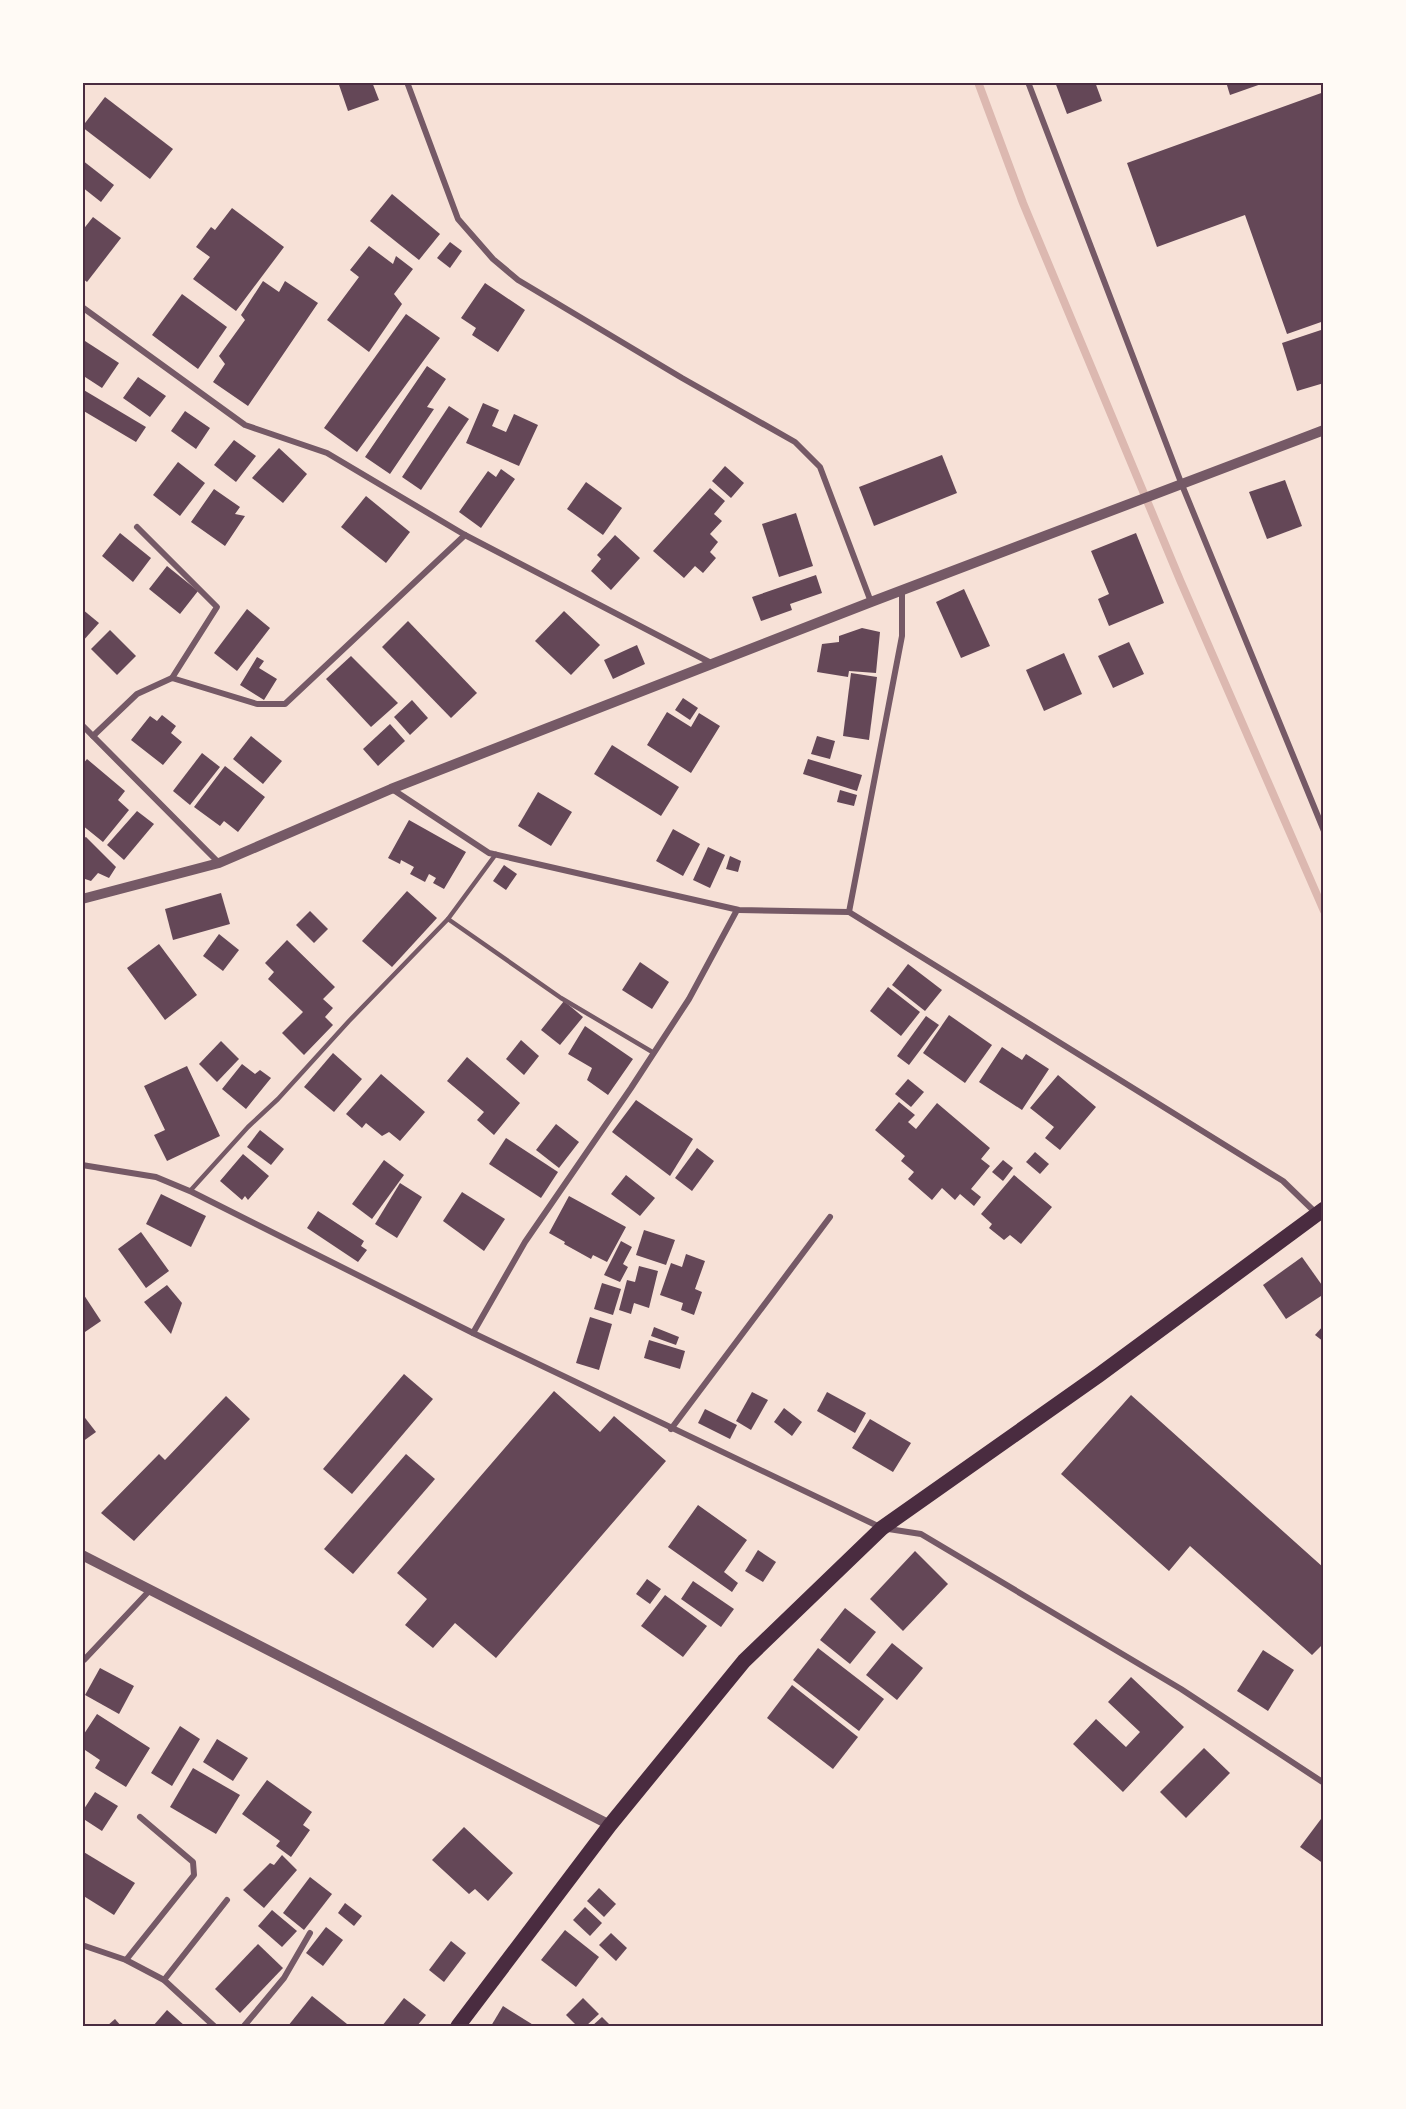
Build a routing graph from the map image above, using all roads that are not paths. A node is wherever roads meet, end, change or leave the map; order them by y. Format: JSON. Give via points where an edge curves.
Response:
{"nodes":[{"id":1,"x":407,"y":82,"type":"edge"},
{"id":2,"x":1028,"y":82,"type":"edge"},
{"id":3,"x":82,"y":307,"type":"edge"},
{"id":4,"x":1323,"y":430,"type":"edge"},
{"id":5,"x":1182,"y":485,"type":"junction"},
{"id":6,"x":137,"y":527,"type":"dead end"},
{"id":7,"x":465,"y":535,"type":"junction"},
{"id":8,"x":902,"y":591,"type":"junction"},
{"id":9,"x":871,"y":602,"type":"junction"},
{"id":10,"x":712,"y":664,"type":"junction"},
{"id":11,"x":172,"y":678,"type":"junction"},
{"id":12,"x":82,"y":725,"type":"edge"},
{"id":13,"x":93,"y":736,"type":"junction"},
{"id":14,"x":391,"y":789,"type":"junction"},
{"id":15,"x":1323,"y":831,"type":"edge"},
{"id":16,"x":496,"y":855,"type":"junction"},
{"id":17,"x":219,"y":863,"type":"junction"},
{"id":18,"x":82,"y":899,"type":"edge"},
{"id":19,"x":737,"y":910,"type":"junction"},
{"id":20,"x":849,"y":912,"type":"junction"},
{"id":21,"x":448,"y":920,"type":"junction"},
{"id":22,"x":654,"y":1053,"type":"junction"},
{"id":23,"x":82,"y":1165,"type":"edge"},
{"id":24,"x":190,"y":1191,"type":"junction"},
{"id":25,"x":1320,"y":1211,"type":"edge"},
{"id":26,"x":830,"y":1217,"type":"dead end"},
{"id":27,"x":473,"y":1333,"type":"junction"},
{"id":28,"x":671,"y":1429,"type":"junction"},
{"id":29,"x":882,"y":1528,"type":"junction"},
{"id":30,"x":82,"y":1555,"type":"edge"},
{"id":31,"x":151,"y":1589,"type":"junction"},
{"id":32,"x":84,"y":1659,"type":"dead end"},
{"id":33,"x":1323,"y":1783,"type":"edge"},
{"id":34,"x":140,"y":1817,"type":"dead end"},
{"id":35,"x":610,"y":1826,"type":"junction"},
{"id":36,"x":227,"y":1900,"type":"dead end"},
{"id":37,"x":310,"y":1933,"type":"dead end"},
{"id":38,"x":82,"y":1945,"type":"edge"},
{"id":39,"x":126,"y":1960,"type":"junction"},
{"id":40,"x":164,"y":1980,"type":"junction"},
{"id":41,"x":214,"y":2026,"type":"edge"},
{"id":42,"x":244,"y":2026,"type":"edge"},
{"id":43,"x":458,"y":2026,"type":"edge"}],
"edges":[{"from":1,"to":9,"type":"street","via":[[458,219],[493,259],[518,280],[795,442],[820,467]]},
{"from":2,"to":5,"type":"street"},
{"from":3,"to":7,"type":"street","via":[[245,425],[327,453]]},
{"from":4,"to":5,"type":"street"},
{"from":5,"to":8,"type":"street"},
{"from":5,"to":15,"type":"street"},
{"from":6,"to":11,"type":"street","via":[[217,607]]},
{"from":7,"to":10,"type":"street"},
{"from":7,"to":11,"type":"street","via":[[285,704],[257,704]]},
{"from":8,"to":9,"type":"street"},
{"from":8,"to":20,"type":"street","via":[[902,636]]},
{"from":9,"to":10,"type":"street"},
{"from":10,"to":14,"type":"street"},
{"from":11,"to":13,"type":"street","via":[[137,694]]},
{"from":12,"to":13,"type":"street"},
{"from":13,"to":17,"type":"street"},
{"from":14,"to":16,"type":"street"},
{"from":14,"to":17,"type":"street"},
{"from":16,"to":19,"type":"street"},
{"from":16,"to":21,"type":"lane"},
{"from":17,"to":18,"type":"street"},
{"from":19,"to":20,"type":"street"},
{"from":19,"to":22,"type":"street"},
{"from":20,"to":25,"type":"street","via":[[1283,1181]]},
{"from":21,"to":22,"type":"lane","via":[[561,998]]},
{"from":21,"to":24,"type":"lane"},
{"from":22,"to":27,"type":"street","via":[[525,1242]]},
{"from":23,"to":24,"type":"street","via":[[156,1177]]},
{"from":24,"to":27,"type":"street"},
{"from":25,"to":29,"type":"main road","via":[[1099,1375]]},
{"from":26,"to":28,"type":"street"},
{"from":27,"to":28,"type":"street"},
{"from":28,"to":29,"type":"street"},
{"from":29,"to":33,"type":"street","via":[[921,1534],[1180,1689]]},
{"from":29,"to":35,"type":"main road","via":[[744,1661]]},
{"from":30,"to":31,"type":"street"},
{"from":31,"to":32,"type":"street"},
{"from":31,"to":35,"type":"street"},
{"from":34,"to":39,"type":"street","via":[[193,1862],[194,1875]]},
{"from":35,"to":43,"type":"main road"},
{"from":36,"to":40,"type":"street"},
{"from":37,"to":42,"type":"street","via":[[288,1973]]},
{"from":38,"to":39,"type":"street"},
{"from":39,"to":40,"type":"street"},
{"from":40,"to":41,"type":"street"}]}
